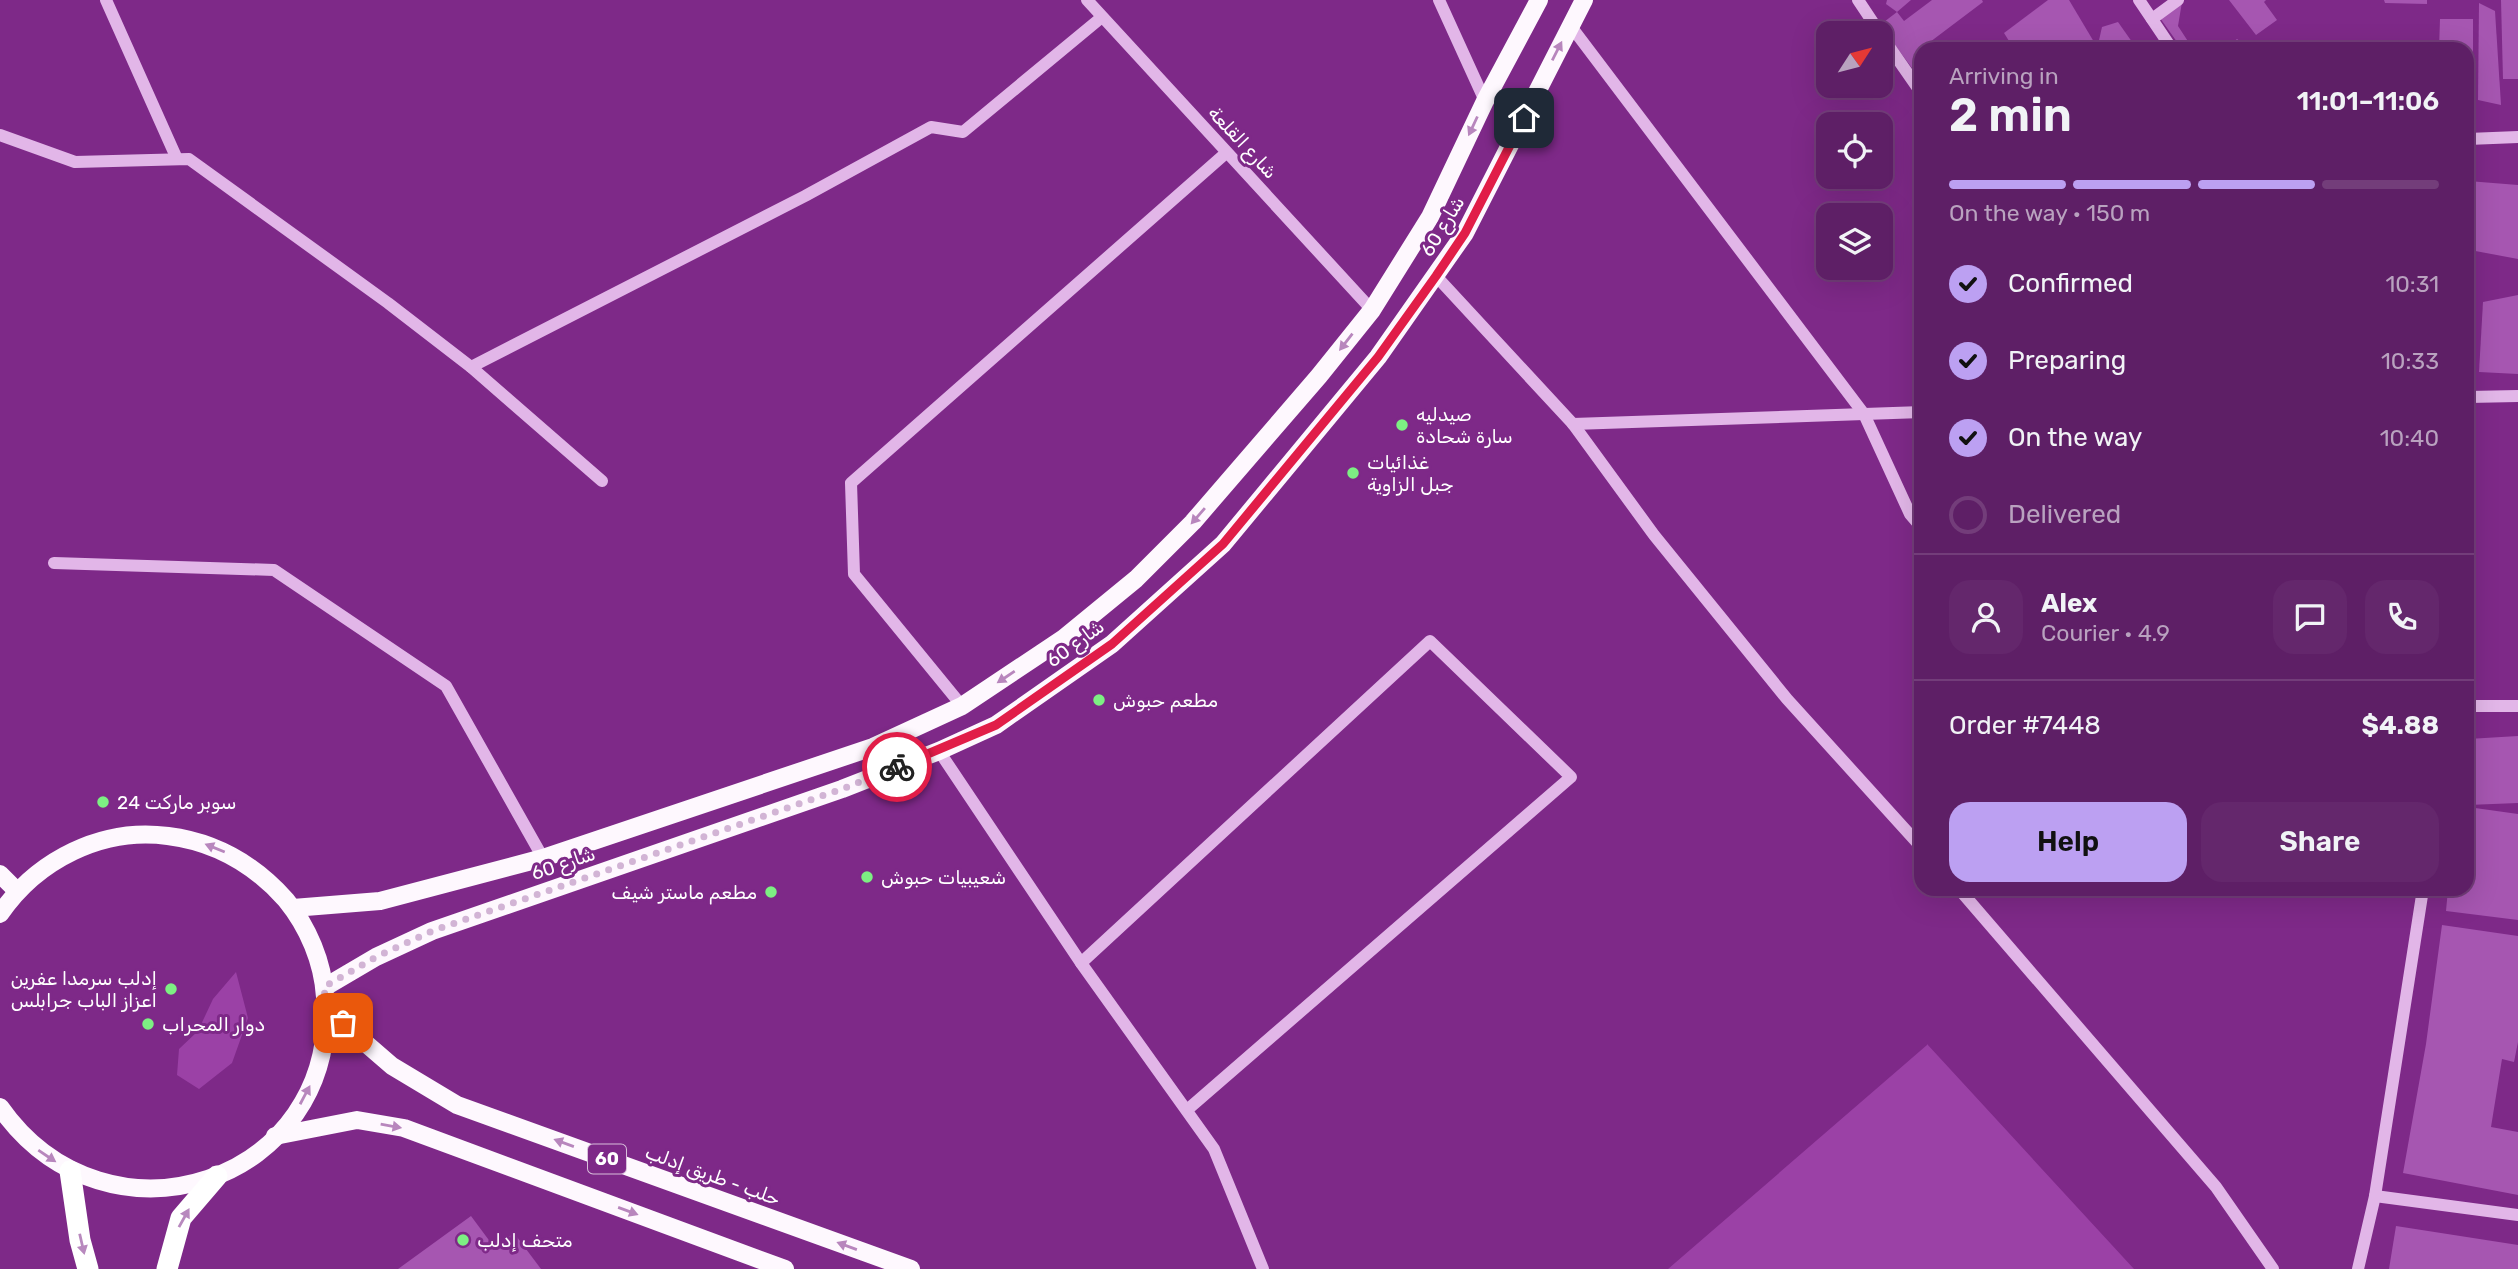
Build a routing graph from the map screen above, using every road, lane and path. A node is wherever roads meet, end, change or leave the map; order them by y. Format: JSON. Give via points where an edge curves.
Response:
{"nodes":[{"id":1,"x":106,"y":0,"type":"edge"},
{"id":2,"x":1087,"y":0,"type":"edge"},
{"id":3,"x":1439,"y":0,"type":"edge"},
{"id":4,"x":1539,"y":0,"type":"edge"},
{"id":5,"x":1584,"y":0,"type":"edge"},
{"id":6,"x":1858,"y":0,"type":"edge"},
{"id":7,"x":2139,"y":0,"type":"edge"},
{"id":8,"x":2178,"y":0,"type":"edge"},
{"id":9,"x":1102,"y":17,"type":"junction"},
{"id":10,"x":2152,"y":19,"type":"junction"},
{"id":11,"x":1872,"y":21,"type":"edge"},
{"id":12,"x":1570,"y":25,"type":"junction"},
{"id":13,"x":2167,"y":42,"type":"edge"},
{"id":14,"x":1894,"y":53,"type":"edge"},
{"id":15,"x":1914,"y":82,"type":"edge"},
{"id":16,"x":1485,"y":101,"type":"junction"},
{"id":17,"x":0,"y":135,"type":"edge"},
{"id":18,"x":2518,"y":137,"type":"edge"},
{"id":19,"x":2474,"y":139,"type":"edge"},
{"id":20,"x":1226,"y":153,"type":"junction"},
{"id":21,"x":177,"y":159,"type":"junction"},
{"id":22,"x":1436,"y":276,"type":"junction"},
{"id":23,"x":1372,"y":310,"type":"junction"},
{"id":24,"x":471,"y":367,"type":"junction"},
{"id":25,"x":2518,"y":396,"type":"edge"},
{"id":26,"x":2474,"y":397,"type":"edge"},
{"id":27,"x":1914,"y":412,"type":"edge"},
{"id":28,"x":1864,"y":414,"type":"junction"},
{"id":29,"x":1573,"y":424,"type":"junction"},
{"id":30,"x":602,"y":481,"type":"dead end"},
{"id":31,"x":1914,"y":519,"type":"edge"},
{"id":32,"x":54,"y":563,"type":"dead end"},
{"id":33,"x":962,"y":706,"type":"junction"},
{"id":34,"x":2474,"y":706,"type":"edge"},
{"id":35,"x":2518,"y":706,"type":"edge"},
{"id":36,"x":939,"y":751,"type":"junction"},
{"id":37,"x":1914,"y":839,"type":"edge"},
{"id":38,"x":544,"y":858,"type":"junction"},
{"id":39,"x":0,"y":874,"type":"edge"},
{"id":40,"x":17,"y":891,"type":"junction"},
{"id":41,"x":1965,"y":896,"type":"edge"},
{"id":42,"x":2422,"y":896,"type":"edge"},
{"id":43,"x":293,"y":908,"type":"junction"},
{"id":44,"x":0,"y":914,"type":"edge"},
{"id":45,"x":1081,"y":964,"type":"junction"},
{"id":46,"x":324,"y":987,"type":"junction"},
{"id":47,"x":326,"y":1009,"type":"junction"},
{"id":48,"x":0,"y":1107,"type":"edge"},
{"id":49,"x":1187,"y":1110,"type":"junction"},
{"id":50,"x":275,"y":1136,"type":"junction"},
{"id":51,"x":70,"y":1171,"type":"junction"},
{"id":52,"x":217,"y":1176,"type":"junction"},
{"id":53,"x":2375,"y":1196,"type":"junction"},
{"id":54,"x":2518,"y":1215,"type":"edge"},
{"id":55,"x":88,"y":1269,"type":"edge"},
{"id":56,"x":167,"y":1269,"type":"edge"},
{"id":57,"x":785,"y":1269,"type":"edge"},
{"id":58,"x":911,"y":1269,"type":"edge"},
{"id":59,"x":1263,"y":1269,"type":"edge"},
{"id":60,"x":2273,"y":1269,"type":"edge"},
{"id":61,"x":2358,"y":1269,"type":"edge"}],
"edges":[{"from":1,"to":21,"type":"street"},
{"from":2,"to":9,"type":"street","name":"شارع القلعة"},
{"from":3,"to":16,"type":"street"},
{"from":4,"to":16,"type":"main road","name":"شارع 60"},
{"from":5,"to":12,"type":"main road","name":"شارع 60"},
{"from":6,"to":11,"type":"street"},
{"from":7,"to":10,"type":"street"},
{"from":8,"to":10,"type":"street"},
{"from":9,"to":20,"type":"street","name":"شارع القلعة"},
{"from":9,"to":24,"type":"street","via":[[963,132],[931,127]]},
{"from":10,"to":13,"type":"street"},
{"from":22,"to":12,"type":"main road","name":"شارع 60","one_way":true,"via":[[1465,233]]},
{"from":12,"to":28,"type":"street"},
{"from":14,"to":15,"type":"street"},
{"from":16,"to":23,"type":"main road","name":"شارع 60","one_way":true,"via":[[1430,217]]},
{"from":17,"to":21,"type":"street","via":[[75,162]]},
{"from":18,"to":19,"type":"street"},
{"from":20,"to":23,"type":"street","name":"شارع القلعة"},
{"from":20,"to":33,"type":"street","via":[[851,483],[854,574]]},
{"from":21,"to":24,"type":"street","via":[[189,159]]},
{"from":22,"to":29,"type":"street"},
{"from":22,"to":36,"type":"main road","name":"شارع 60","via":[[1378,357],[1223,544],[1112,644],[996,725]]},
{"from":23,"to":33,"type":"main road","name":"شارع 60","one_way":true,"via":[[1193,523],[1136,579],[1064,638]]},
{"from":24,"to":30,"type":"street"},
{"from":25,"to":26,"type":"street"},
{"from":27,"to":28,"type":"street"},
{"from":28,"to":29,"type":"street"},
{"from":28,"to":31,"type":"street"},
{"from":29,"to":37,"type":"street","via":[[1654,535],[1787,699]]},
{"from":32,"to":38,"type":"street","via":[[274,570],[446,686]]},
{"from":33,"to":38,"type":"main road","name":"شارع 60","via":[[873,747]]},
{"from":34,"to":35,"type":"street"},
{"from":36,"to":45,"type":"street"},
{"from":36,"to":46,"type":"main road","name":"شارع 60","via":[[432,931]]},
{"from":38,"to":43,"type":"main road","name":"شارع 60","via":[[380,901]]},
{"from":39,"to":40,"type":"main road"},
{"from":43,"to":40,"type":"main road","one_way":true,"via":[[272,884],[229,854],[190,838],[159,834],[127,835],[87,845],[40,870]]},
{"from":40,"to":44,"type":"main road"},
{"from":41,"to":60,"type":"street","via":[[2216,1187]]},
{"from":42,"to":53,"type":"street"},
{"from":43,"to":46,"type":"main road","via":[[313,946]]},
{"from":45,"to":49,"type":"street"},
{"from":45,"to":49,"type":"street","via":[[1430,641],[1571,777]]},
{"from":46,"to":47,"type":"main road"},
{"from":50,"to":47,"type":"main road","one_way":true,"via":[[308,1090],[318,1064]]},
{"from":58,"to":47,"type":"main road","name":"حلب - طريق إدلب","number":"60","one_way":true,"via":[[457,1105],[392,1066]]},
{"from":48,"to":51,"type":"main road","one_way":true,"via":[[39,1151]]},
{"from":49,"to":59,"type":"street","via":[[1214,1149]]},
{"from":50,"to":52,"type":"main road","via":[[258,1152]]},
{"from":50,"to":57,"type":"main road","number":"60","one_way":true,"via":[[357,1120],[404,1128]]},
{"from":51,"to":52,"type":"main road","via":[[128,1188],[188,1185]]},
{"from":51,"to":55,"type":"highway","one_way":true},
{"from":56,"to":52,"type":"highway","one_way":true,"via":[[181,1218]]},
{"from":53,"to":54,"type":"street"},
{"from":53,"to":61,"type":"street"}]}
